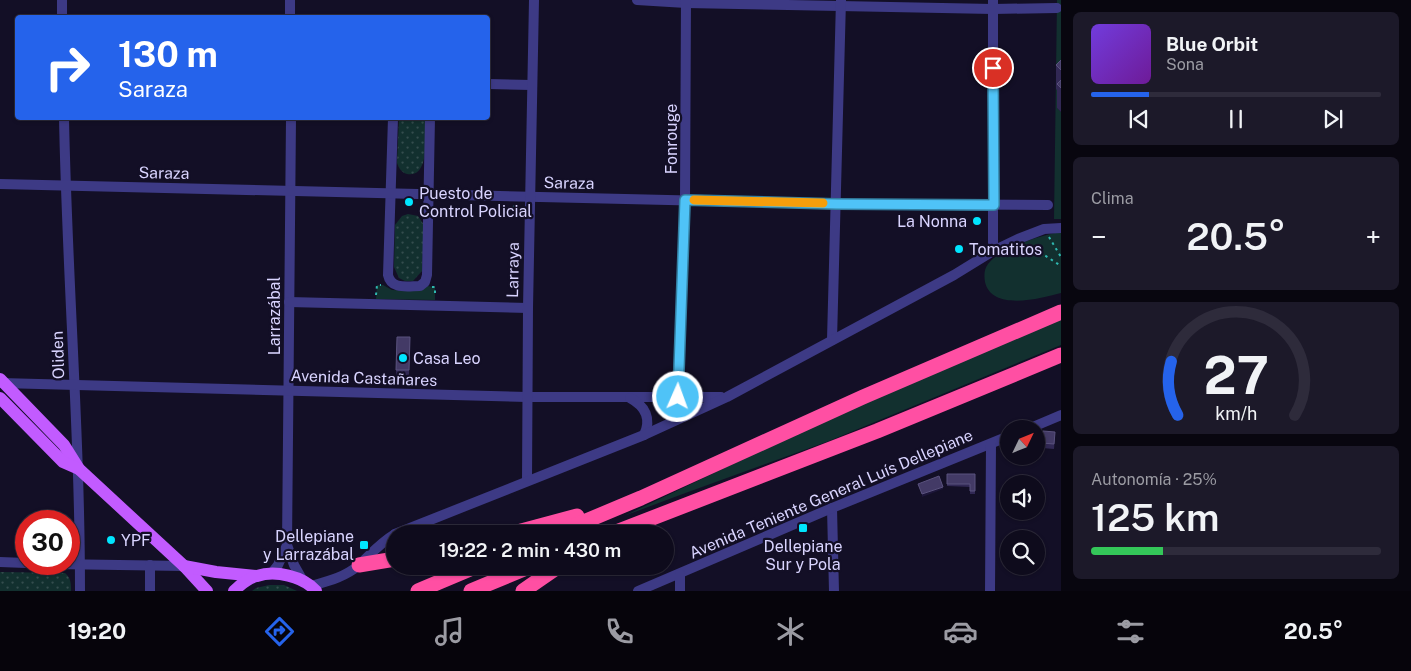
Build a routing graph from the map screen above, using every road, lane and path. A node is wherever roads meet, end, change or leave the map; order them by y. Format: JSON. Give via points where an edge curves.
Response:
{"nodes":[{"id":1,"x":62,"y":0,"type":"edge"},
{"id":2,"x":290,"y":0,"type":"edge"},
{"id":3,"x":534,"y":0,"type":"edge"},
{"id":4,"x":637,"y":0,"type":"edge"},
{"id":5,"x":686,"y":1,"type":"edge"},
{"id":6,"x":841,"y":3,"type":"edge"},
{"id":7,"x":993,"y":4,"type":"edge"},
{"id":8,"x":1057,"y":8,"type":"dead end"},
{"id":9,"x":62,"y":15,"type":"edge"},
{"id":10,"x":290,"y":15,"type":"edge"},
{"id":11,"x":490,"y":84,"type":"edge"},
{"id":12,"x":531,"y":85,"type":"junction"},
{"id":13,"x":64,"y":120,"type":"edge"},
{"id":14,"x":291,"y":120,"type":"edge"},
{"id":15,"x":393,"y":120,"type":"edge"},
{"id":16,"x":430,"y":120,"type":"edge"},
{"id":17,"x":0,"y":184,"type":"edge"},
{"id":18,"x":66,"y":186,"type":"junction"},
{"id":19,"x":291,"y":191,"type":"junction"},
{"id":20,"x":391,"y":194,"type":"junction"},
{"id":21,"x":429,"y":194,"type":"junction"},
{"id":22,"x":529,"y":197,"type":"junction"},
{"id":23,"x":685,"y":200,"type":"junction"},
{"id":24,"x":836,"y":204,"type":"junction"},
{"id":25,"x":511,"y":205,"type":"dead end"},
{"id":26,"x":994,"y":205,"type":"junction"},
{"id":27,"x":1048,"y":205,"type":"dead end"},
{"id":28,"x":520,"y":215,"type":"dead end"},
{"id":29,"x":1061,"y":228,"type":"edge"},
{"id":30,"x":1044,"y":229,"type":"junction"},
{"id":31,"x":1018,"y":239,"type":"junction"},
{"id":32,"x":993,"y":251,"type":"junction"},
{"id":33,"x":1061,"y":257,"type":"edge"},
{"id":34,"x":1061,"y":266,"type":"edge"},
{"id":35,"x":385,"y":287,"type":"dead end"},
{"id":36,"x":435,"y":287,"type":"dead end"},
{"id":37,"x":376,"y":299,"type":"dead end"},
{"id":38,"x":435,"y":300,"type":"dead end"},
{"id":39,"x":289,"y":302,"type":"junction"},
{"id":40,"x":528,"y":308,"type":"junction"},
{"id":41,"x":1061,"y":312,"type":"edge"},
{"id":42,"x":832,"y":340,"type":"junction"},
{"id":43,"x":1061,"y":354,"type":"edge"},
{"id":44,"x":1,"y":382,"type":"edge"},
{"id":45,"x":74,"y":384,"type":"junction"},
{"id":46,"x":289,"y":391,"type":"junction"},
{"id":47,"x":527,"y":397,"type":"junction"},
{"id":48,"x":678,"y":397,"type":"junction"},
{"id":49,"x":727,"y":397,"type":"junction"},
{"id":50,"x":0,"y":398,"type":"edge"},
{"id":51,"x":629,"y":398,"type":"junction"},
{"id":52,"x":1061,"y":415,"type":"edge"},
{"id":53,"x":1045,"y":422,"type":"edge"},
{"id":54,"x":644,"y":435,"type":"junction"},
{"id":55,"x":1000,"y":440,"type":"edge"},
{"id":56,"x":991,"y":444,"type":"junction"},
{"id":57,"x":79,"y":469,"type":"junction"},
{"id":58,"x":527,"y":481,"type":"junction"},
{"id":59,"x":640,"y":498,"type":"junction"},
{"id":60,"x":832,"y":508,"type":"junction"},
{"id":61,"x":79,"y":510,"type":"edge"},
{"id":62,"x":417,"y":525,"type":"edge"},
{"id":63,"x":542,"y":525,"type":"edge"},
{"id":64,"x":576,"y":525,"type":"edge"},
{"id":65,"x":634,"y":525,"type":"edge"},
{"id":66,"x":386,"y":539,"type":"edge"},
{"id":67,"x":287,"y":545,"type":"junction"},
{"id":68,"x":386,"y":560,"type":"edge"},
{"id":69,"x":0,"y":562,"type":"edge"},
{"id":70,"x":15,"y":563,"type":"edge"},
{"id":71,"x":80,"y":565,"type":"edge"},
{"id":72,"x":359,"y":565,"type":"junction"},
{"id":73,"x":150,"y":566,"type":"junction"},
{"id":74,"x":184,"y":566,"type":"junction"},
{"id":75,"x":271,"y":574,"type":"junction"},
{"id":76,"x":680,"y":574,"type":"junction"},
{"id":77,"x":80,"y":575,"type":"edge"},
{"id":78,"x":456,"y":575,"type":"edge"},
{"id":79,"x":509,"y":575,"type":"edge"},
{"id":80,"x":546,"y":575,"type":"edge"},
{"id":81,"x":256,"y":576,"type":"junction"},
{"id":82,"x":310,"y":586,"type":"edge"},
{"id":83,"x":80,"y":591,"type":"edge"},
{"id":84,"x":150,"y":591,"type":"edge"},
{"id":85,"x":207,"y":591,"type":"edge"},
{"id":86,"x":234,"y":591,"type":"edge"},
{"id":87,"x":418,"y":591,"type":"edge"},
{"id":88,"x":471,"y":591,"type":"edge"},
{"id":89,"x":523,"y":591,"type":"edge"},
{"id":90,"x":638,"y":591,"type":"edge"},
{"id":91,"x":680,"y":591,"type":"edge"},
{"id":92,"x":834,"y":591,"type":"edge"},
{"id":93,"x":990,"y":591,"type":"edge"}],
"edges":[{"from":1,"to":9,"type":"street"},
{"from":2,"to":10,"type":"street"},
{"from":3,"to":12,"type":"street","name":"Larraya"},
{"from":4,"to":5,"type":"street"},
{"from":5,"to":6,"type":"street"},
{"from":5,"to":23,"type":"street","name":"Fonrouge"},
{"from":6,"to":7,"type":"street"},
{"from":6,"to":24,"type":"street"},
{"from":7,"to":8,"type":"street"},
{"from":7,"to":26,"type":"street"},
{"from":11,"to":12,"type":"street"},
{"from":12,"to":22,"type":"street","name":"Larraya"},
{"from":13,"to":18,"type":"street","name":"Oliden"},
{"from":14,"to":19,"type":"street","name":"Larrazábal"},
{"from":15,"to":20,"type":"street"},
{"from":16,"to":21,"type":"street"},
{"from":17,"to":18,"type":"street","name":"Saraza"},
{"from":18,"to":19,"type":"street","name":"Saraza"},
{"from":18,"to":45,"type":"street","name":"Oliden"},
{"from":19,"to":20,"type":"street","name":"Saraza"},
{"from":19,"to":39,"type":"street","name":"Larrazábal"},
{"from":20,"to":21,"type":"street","name":"Saraza"},
{"from":20,"to":21,"type":"street","via":[[388,275],[395,286],[412,286],[423,284],[427,275]]},
{"from":21,"to":22,"type":"street","name":"Saraza"},
{"from":22,"to":23,"type":"street","name":"Saraza"},
{"from":22,"to":40,"type":"street","name":"Larraya"},
{"from":23,"to":24,"type":"street","name":"Saraza"},
{"from":23,"to":48,"type":"street","name":"Fonrouge"},
{"from":24,"to":26,"type":"street","name":"Saraza"},
{"from":24,"to":42,"type":"street"},
{"from":25,"to":28,"type":"path"},
{"from":26,"to":27,"type":"street","name":"Saraza"},
{"from":26,"to":32,"type":"street"},
{"from":29,"to":30,"type":"street"},
{"from":30,"to":31,"type":"street"},
{"from":30,"to":33,"type":"path"},
{"from":31,"to":32,"type":"street"},
{"from":31,"to":34,"type":"path"},
{"from":32,"to":42,"type":"street"},
{"from":35,"to":37,"type":"path","via":[[376,285]]},
{"from":36,"to":38,"type":"path"},
{"from":39,"to":40,"type":"street"},
{"from":39,"to":46,"type":"street","name":"Larrazábal"},
{"from":40,"to":47,"type":"street","name":"Larraya"},
{"from":41,"to":59,"type":"highway"},
{"from":42,"to":49,"type":"street"},
{"from":43,"to":65,"type":"highway","via":[[877,431]]},
{"from":44,"to":45,"type":"street","name":"Avenida Castañares"},
{"from":44,"to":57,"type":"main road","via":[[64,445]]},
{"from":45,"to":46,"type":"street","name":"Avenida Castañares"},
{"from":45,"to":57,"type":"street","name":"Oliden"},
{"from":46,"to":47,"type":"street","name":"Avenida Castañares"},
{"from":46,"to":67,"type":"street","name":"Larrazábal"},
{"from":47,"to":51,"type":"street","name":"Avenida Castañares"},
{"from":47,"to":58,"type":"street","name":"Larraya"},
{"from":48,"to":49,"type":"street","name":"Avenida Castañares"},
{"from":48,"to":51,"type":"street","name":"Avenida Castañares"},
{"from":49,"to":54,"type":"street"},
{"from":50,"to":57,"type":"main road","via":[[63,462]]},
{"from":51,"to":54,"type":"street","via":[[646,413],[648,420]]},
{"from":52,"to":53,"type":"street"},
{"from":54,"to":58,"type":"street"},
{"from":55,"to":56,"type":"street","name":"Avenida Teniente General Luís Dellepiane"},
{"from":56,"to":60,"type":"street","name":"Avenida Teniente General Luís Dellepiane"},
{"from":56,"to":93,"type":"street"},
{"from":57,"to":61,"type":"street","name":"Oliden"},
{"from":57,"to":74,"type":"main road"},
{"from":58,"to":62,"type":"street"},
{"from":59,"to":63,"type":"highway"},
{"from":59,"to":64,"type":"highway"},
{"from":60,"to":76,"type":"street","name":"Avenida Teniente General Luís Dellepiane"},
{"from":60,"to":92,"type":"street"},
{"from":66,"to":72,"type":"street"},
{"from":67,"to":75,"type":"street","name":"Larrazábal"},
{"from":67,"to":82,"type":"street","name":"Larrazábal","via":[[294,565]]},
{"from":68,"to":72,"type":"highway"},
{"from":69,"to":70,"type":"street"},
{"from":71,"to":73,"type":"street"},
{"from":72,"to":82,"type":"street","via":[[341,577]]},
{"from":73,"to":74,"type":"street"},
{"from":73,"to":84,"type":"street"},
{"from":74,"to":81,"type":"main road"},
{"from":74,"to":85,"type":"main road"},
{"from":75,"to":81,"type":"main road"},
{"from":75,"to":82,"type":"main road","via":[[289,576]]},
{"from":76,"to":90,"type":"street","name":"Avenida Teniente General Luís Dellepiane"},
{"from":76,"to":91,"type":"street"},
{"from":77,"to":83,"type":"street","name":"Oliden"},
{"from":78,"to":87,"type":"highway"},
{"from":79,"to":88,"type":"highway"},
{"from":80,"to":89,"type":"highway"},
{"from":81,"to":86,"type":"main road"}]}
